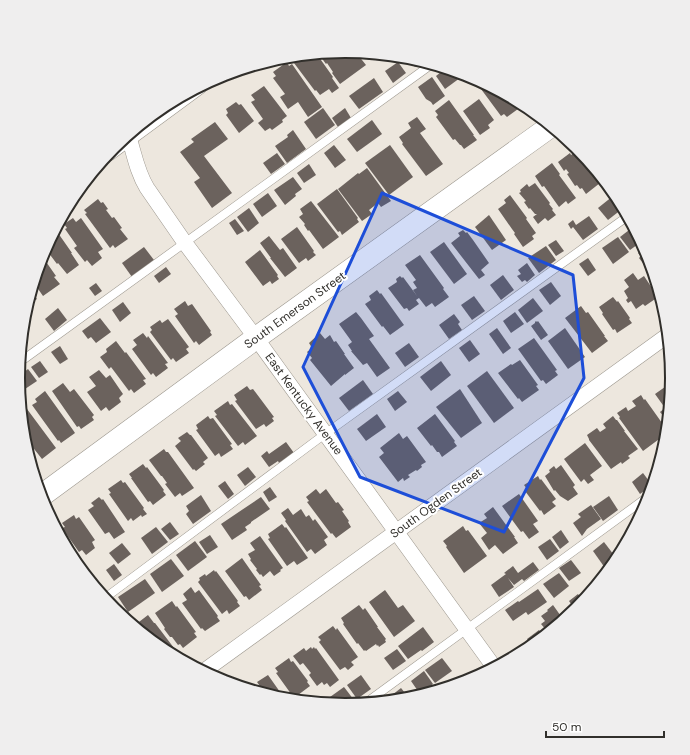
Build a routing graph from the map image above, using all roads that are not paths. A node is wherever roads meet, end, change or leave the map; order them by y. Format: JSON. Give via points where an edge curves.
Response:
{"nodes":[{"id":1,"x":427,"y":68,"type":"edge"},
{"id":2,"x":546,"y":129,"type":"edge"},
{"id":3,"x":130,"y":141,"type":"edge"},
{"id":4,"x":623,"y":220,"type":"edge"},
{"id":5,"x":185,"y":243,"type":"junction"},
{"id":6,"x":256,"y":338,"type":"junction"},
{"id":7,"x":662,"y":339,"type":"edge"},
{"id":8,"x":26,"y":358,"type":"edge"},
{"id":9,"x":325,"y":434,"type":"junction"},
{"id":10,"x":46,"y":492,"type":"edge"},
{"id":11,"x":640,"y":503,"type":"edge"},
{"id":12,"x":396,"y":532,"type":"junction"},
{"id":13,"x":110,"y":594,"type":"edge"},
{"id":14,"x":467,"y":630,"type":"junction"},
{"id":15,"x":491,"y":662,"type":"edge"},
{"id":16,"x":210,"y":667,"type":"edge"},
{"id":17,"x":375,"y":696,"type":"edge"}],
"edges":[{"from":1,"to":5,"type":"lane"},
{"from":2,"to":6,"type":"street","name":"South Emerson Street"},
{"from":3,"to":5,"type":"street","name":"East Kentucky Avenue","via":[[142,181]]},
{"from":4,"to":9,"type":"lane"},
{"from":5,"to":6,"type":"street","name":"East Kentucky Avenue"},
{"from":5,"to":8,"type":"lane"},
{"from":6,"to":9,"type":"street","name":"East Kentucky Avenue"},
{"from":6,"to":10,"type":"street","name":"South Emerson Street"},
{"from":7,"to":12,"type":"street","name":"South Ogden Street"},
{"from":9,"to":12,"type":"street","name":"East Kentucky Avenue"},
{"from":9,"to":13,"type":"lane"},
{"from":11,"to":14,"type":"lane"},
{"from":12,"to":14,"type":"street","name":"East Kentucky Avenue"},
{"from":12,"to":16,"type":"street","name":"South Ogden Street"},
{"from":14,"to":15,"type":"street","name":"East Kentucky Avenue"},
{"from":14,"to":17,"type":"lane"}]}
